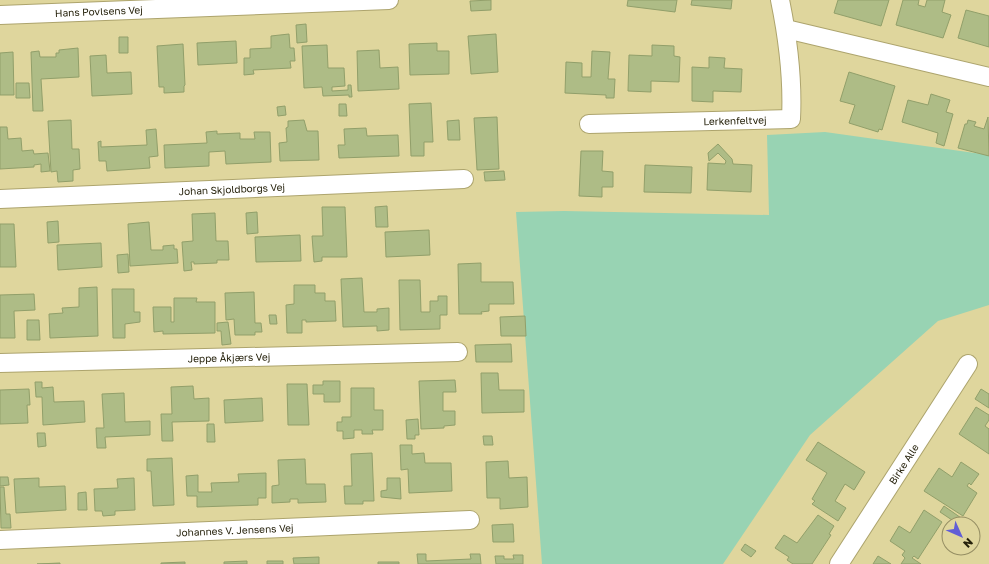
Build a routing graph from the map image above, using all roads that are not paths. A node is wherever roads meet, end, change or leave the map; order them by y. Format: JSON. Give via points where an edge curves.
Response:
{"nodes":[{"id":1,"x":390,"y":0,"type":"edge"},
{"id":2,"x":780,"y":0,"type":"edge"},
{"id":3,"x":0,"y":15,"type":"edge"},
{"id":4,"x":786,"y":29,"type":"junction"},
{"id":5,"x":988,"y":77,"type":"edge"},
{"id":6,"x":589,"y":124,"type":"dead end"},
{"id":7,"x":464,"y":179,"type":"dead end"},
{"id":8,"x":0,"y":199,"type":"edge"},
{"id":9,"x":458,"y":352,"type":"dead end"},
{"id":10,"x":0,"y":363,"type":"edge"},
{"id":11,"x":968,"y":364,"type":"dead end"},
{"id":12,"x":470,"y":520,"type":"dead end"},
{"id":13,"x":0,"y":540,"type":"edge"},
{"id":14,"x":839,"y":564,"type":"edge"}],
"edges":[{"from":1,"to":3,"type":"street","name":"Hans Povlsens Vej"},
{"from":2,"to":4,"type":"street","name":"Lerkenfeltvej"},
{"from":4,"to":5,"type":"street"},
{"from":4,"to":6,"type":"street","name":"Lerkenfeltvej","via":[[792,96],[791,119]]},
{"from":7,"to":8,"type":"street","name":"Johan Skjoldborgs Vej"},
{"from":9,"to":10,"type":"street","name":"Jeppe Åkjærs Vej"},
{"from":11,"to":14,"type":"street","name":"Birke Alle"},
{"from":12,"to":13,"type":"street","name":"Johannes V. Jensens Vej"}]}
